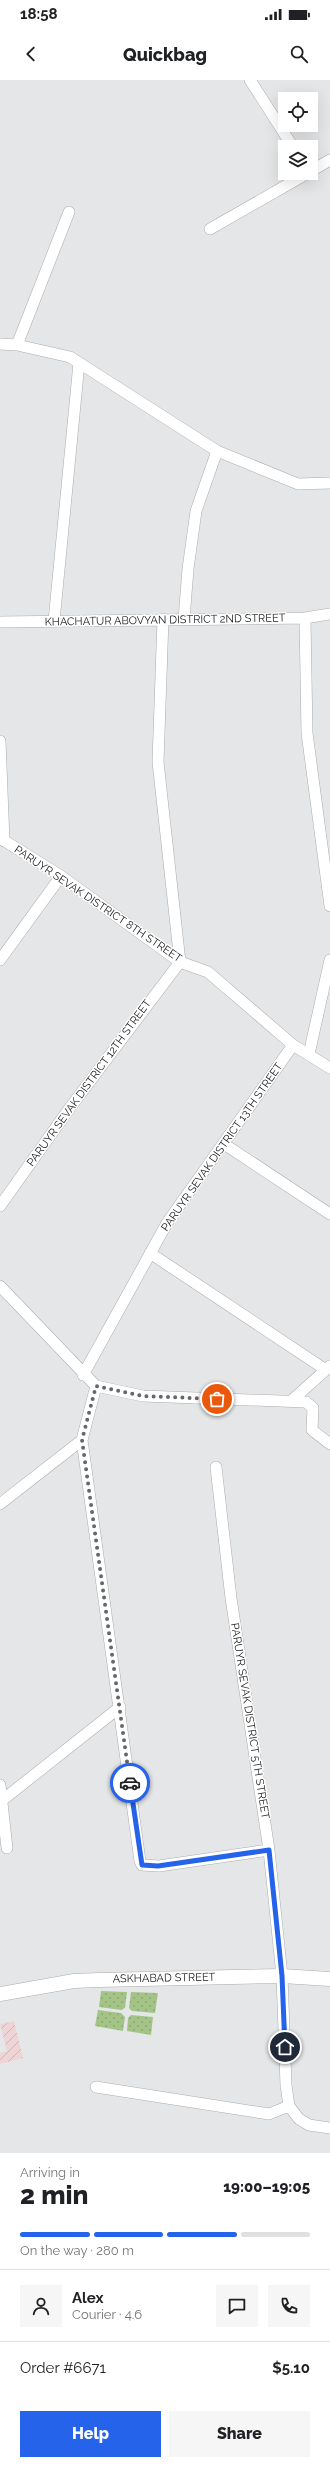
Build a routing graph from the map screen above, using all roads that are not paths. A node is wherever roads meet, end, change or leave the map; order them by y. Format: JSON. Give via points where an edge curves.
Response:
{"nodes":[{"id":1,"x":250,"y":80,"type":"edge"},
{"id":2,"x":289,"y":140,"type":"edge"},
{"id":3,"x":330,"y":160,"type":"edge"},
{"id":4,"x":318,"y":167,"type":"edge"},
{"id":5,"x":296,"y":180,"type":"edge"},
{"id":6,"x":69,"y":212,"type":"dead end"},
{"id":7,"x":210,"y":230,"type":"dead end"},
{"id":8,"x":0,"y":344,"type":"edge"},
{"id":9,"x":17,"y":345,"type":"junction"},
{"id":10,"x":79,"y":363,"type":"junction"},
{"id":11,"x":217,"y":451,"type":"junction"},
{"id":12,"x":330,"y":484,"type":"edge"},
{"id":13,"x":330,"y":614,"type":"edge"},
{"id":14,"x":304,"y":618,"type":"junction"},
{"id":15,"x":163,"y":619,"type":"junction"},
{"id":16,"x":184,"y":619,"type":"junction"},
{"id":17,"x":54,"y":621,"type":"junction"},
{"id":18,"x":0,"y":622,"type":"edge"},
{"id":19,"x":0,"y":741,"type":"edge"},
{"id":20,"x":2,"y":840,"type":"edge"},
{"id":21,"x":60,"y":876,"type":"junction"},
{"id":22,"x":330,"y":906,"type":"edge"},
{"id":23,"x":0,"y":960,"type":"edge"},
{"id":24,"x":330,"y":960,"type":"edge"},
{"id":25,"x":180,"y":962,"type":"junction"},
{"id":26,"x":293,"y":1045,"type":"junction"},
{"id":27,"x":309,"y":1054,"type":"junction"},
{"id":28,"x":330,"y":1068,"type":"edge"},
{"id":29,"x":224,"y":1144,"type":"junction"},
{"id":30,"x":0,"y":1206,"type":"edge"},
{"id":31,"x":330,"y":1214,"type":"edge"},
{"id":32,"x":150,"y":1253,"type":"junction"},
{"id":33,"x":0,"y":1286,"type":"edge"},
{"id":34,"x":328,"y":1368,"type":"edge"},
{"id":35,"x":83,"y":1375,"type":"junction"},
{"id":36,"x":96,"y":1386,"type":"junction"},
{"id":37,"x":291,"y":1401,"type":"junction"},
{"id":38,"x":82,"y":1440,"type":"junction"},
{"id":39,"x":330,"y":1444,"type":"edge"},
{"id":40,"x":216,"y":1467,"type":"dead end"},
{"id":41,"x":0,"y":1504,"type":"edge"},
{"id":42,"x":120,"y":1707,"type":"junction"},
{"id":43,"x":0,"y":1785,"type":"edge"},
{"id":44,"x":1,"y":1801,"type":"edge"},
{"id":45,"x":7,"y":1848,"type":"dead end"},
{"id":46,"x":269,"y":1850,"type":"junction"},
{"id":47,"x":282,"y":1976,"type":"junction"},
{"id":48,"x":330,"y":1979,"type":"edge"},
{"id":49,"x":0,"y":1994,"type":"edge"},
{"id":50,"x":96,"y":2087,"type":"dead end"},
{"id":51,"x":289,"y":2106,"type":"junction"},
{"id":52,"x":330,"y":2128,"type":"edge"}],
"edges":[{"from":1,"to":2,"type":"street"},
{"from":3,"to":4,"type":"street"},
{"from":5,"to":7,"type":"street"},
{"from":6,"to":9,"type":"street"},
{"from":8,"to":9,"type":"street"},
{"from":9,"to":10,"type":"street","via":[[70,357]]},
{"from":10,"to":11,"type":"street"},
{"from":10,"to":17,"type":"street"},
{"from":11,"to":12,"type":"street","via":[[298,484]]},
{"from":11,"to":16,"type":"street","via":[[196,511]]},
{"from":13,"to":14,"type":"street","name":"KHACHATUR ABOVYAN DISTRICT 2ND STREET"},
{"from":14,"to":16,"type":"street","name":"KHACHATUR ABOVYAN DISTRICT 2ND STREET"},
{"from":14,"to":22,"type":"street","via":[[307,733]]},
{"from":15,"to":16,"type":"street","name":"KHACHATUR ABOVYAN DISTRICT 2ND STREET"},
{"from":15,"to":17,"type":"street","name":"KHACHATUR ABOVYAN DISTRICT 2ND STREET"},
{"from":15,"to":25,"type":"street","via":[[158,762]]},
{"from":17,"to":18,"type":"street","name":"KHACHATUR ABOVYAN DISTRICT 2ND STREET"},
{"from":19,"to":20,"type":"street"},
{"from":20,"to":21,"type":"street","name":"PARUYR SEVAK DISTRICT 8TH STREET"},
{"from":21,"to":23,"type":"street"},
{"from":21,"to":25,"type":"street","name":"PARUYR SEVAK DISTRICT 8TH STREET"},
{"from":24,"to":27,"type":"street"},
{"from":25,"to":26,"type":"street","name":"PARUYR SEVAK DISTRICT 8TH STREET","via":[[208,972]]},
{"from":25,"to":30,"type":"street","name":"PARUYR SEVAK DISTRICT 12TH STREET","via":[[69,1109]]},
{"from":26,"to":27,"type":"street","name":"PARUYR SEVAK DISTRICT 8TH STREET"},
{"from":26,"to":29,"type":"street","name":"PARUYR SEVAK DISTRICT 13TH STREET"},
{"from":27,"to":28,"type":"street","name":"PARUYR SEVAK DISTRICT 8TH STREET"},
{"from":29,"to":31,"type":"street"},
{"from":29,"to":32,"type":"street","name":"PARUYR SEVAK DISTRICT 13TH STREET","via":[[167,1223]]},
{"from":32,"to":34,"type":"street"},
{"from":32,"to":35,"type":"street","name":"PARUYR SEVAK DISTRICT 13TH STREET"},
{"from":33,"to":35,"type":"street"},
{"from":34,"to":37,"type":"street"},
{"from":35,"to":36,"type":"street"},
{"from":36,"to":37,"type":"street","via":[[143,1396]]},
{"from":36,"to":38,"type":"street"},
{"from":37,"to":39,"type":"street","via":[[310,1403],[313,1408],[312,1430]]},
{"from":38,"to":41,"type":"street"},
{"from":38,"to":42,"type":"street"},
{"from":40,"to":46,"type":"street","name":"PARUYR SEVAK DISTRICT 5TH STREET","via":[[231,1598]]},
{"from":42,"to":44,"type":"street"},
{"from":42,"to":46,"type":"street","via":[[142,1865],[158,1866]]},
{"from":43,"to":44,"type":"street"},
{"from":44,"to":45,"type":"street"},
{"from":46,"to":47,"type":"street","name":"PARUYR SEVAK DISTRICT 5TH STREET"},
{"from":47,"to":48,"type":"street","name":"ASKHABAD STREET"},
{"from":47,"to":49,"type":"street","name":"ASKHABAD STREET","via":[[74,1981]]},
{"from":47,"to":51,"type":"street","name":"PARUYR SEVAK DISTRICT 5TH STREET"},
{"from":50,"to":51,"type":"street","via":[[269,2114]]},
{"from":51,"to":52,"type":"street","via":[[299,2119],[309,2125]]}]}
